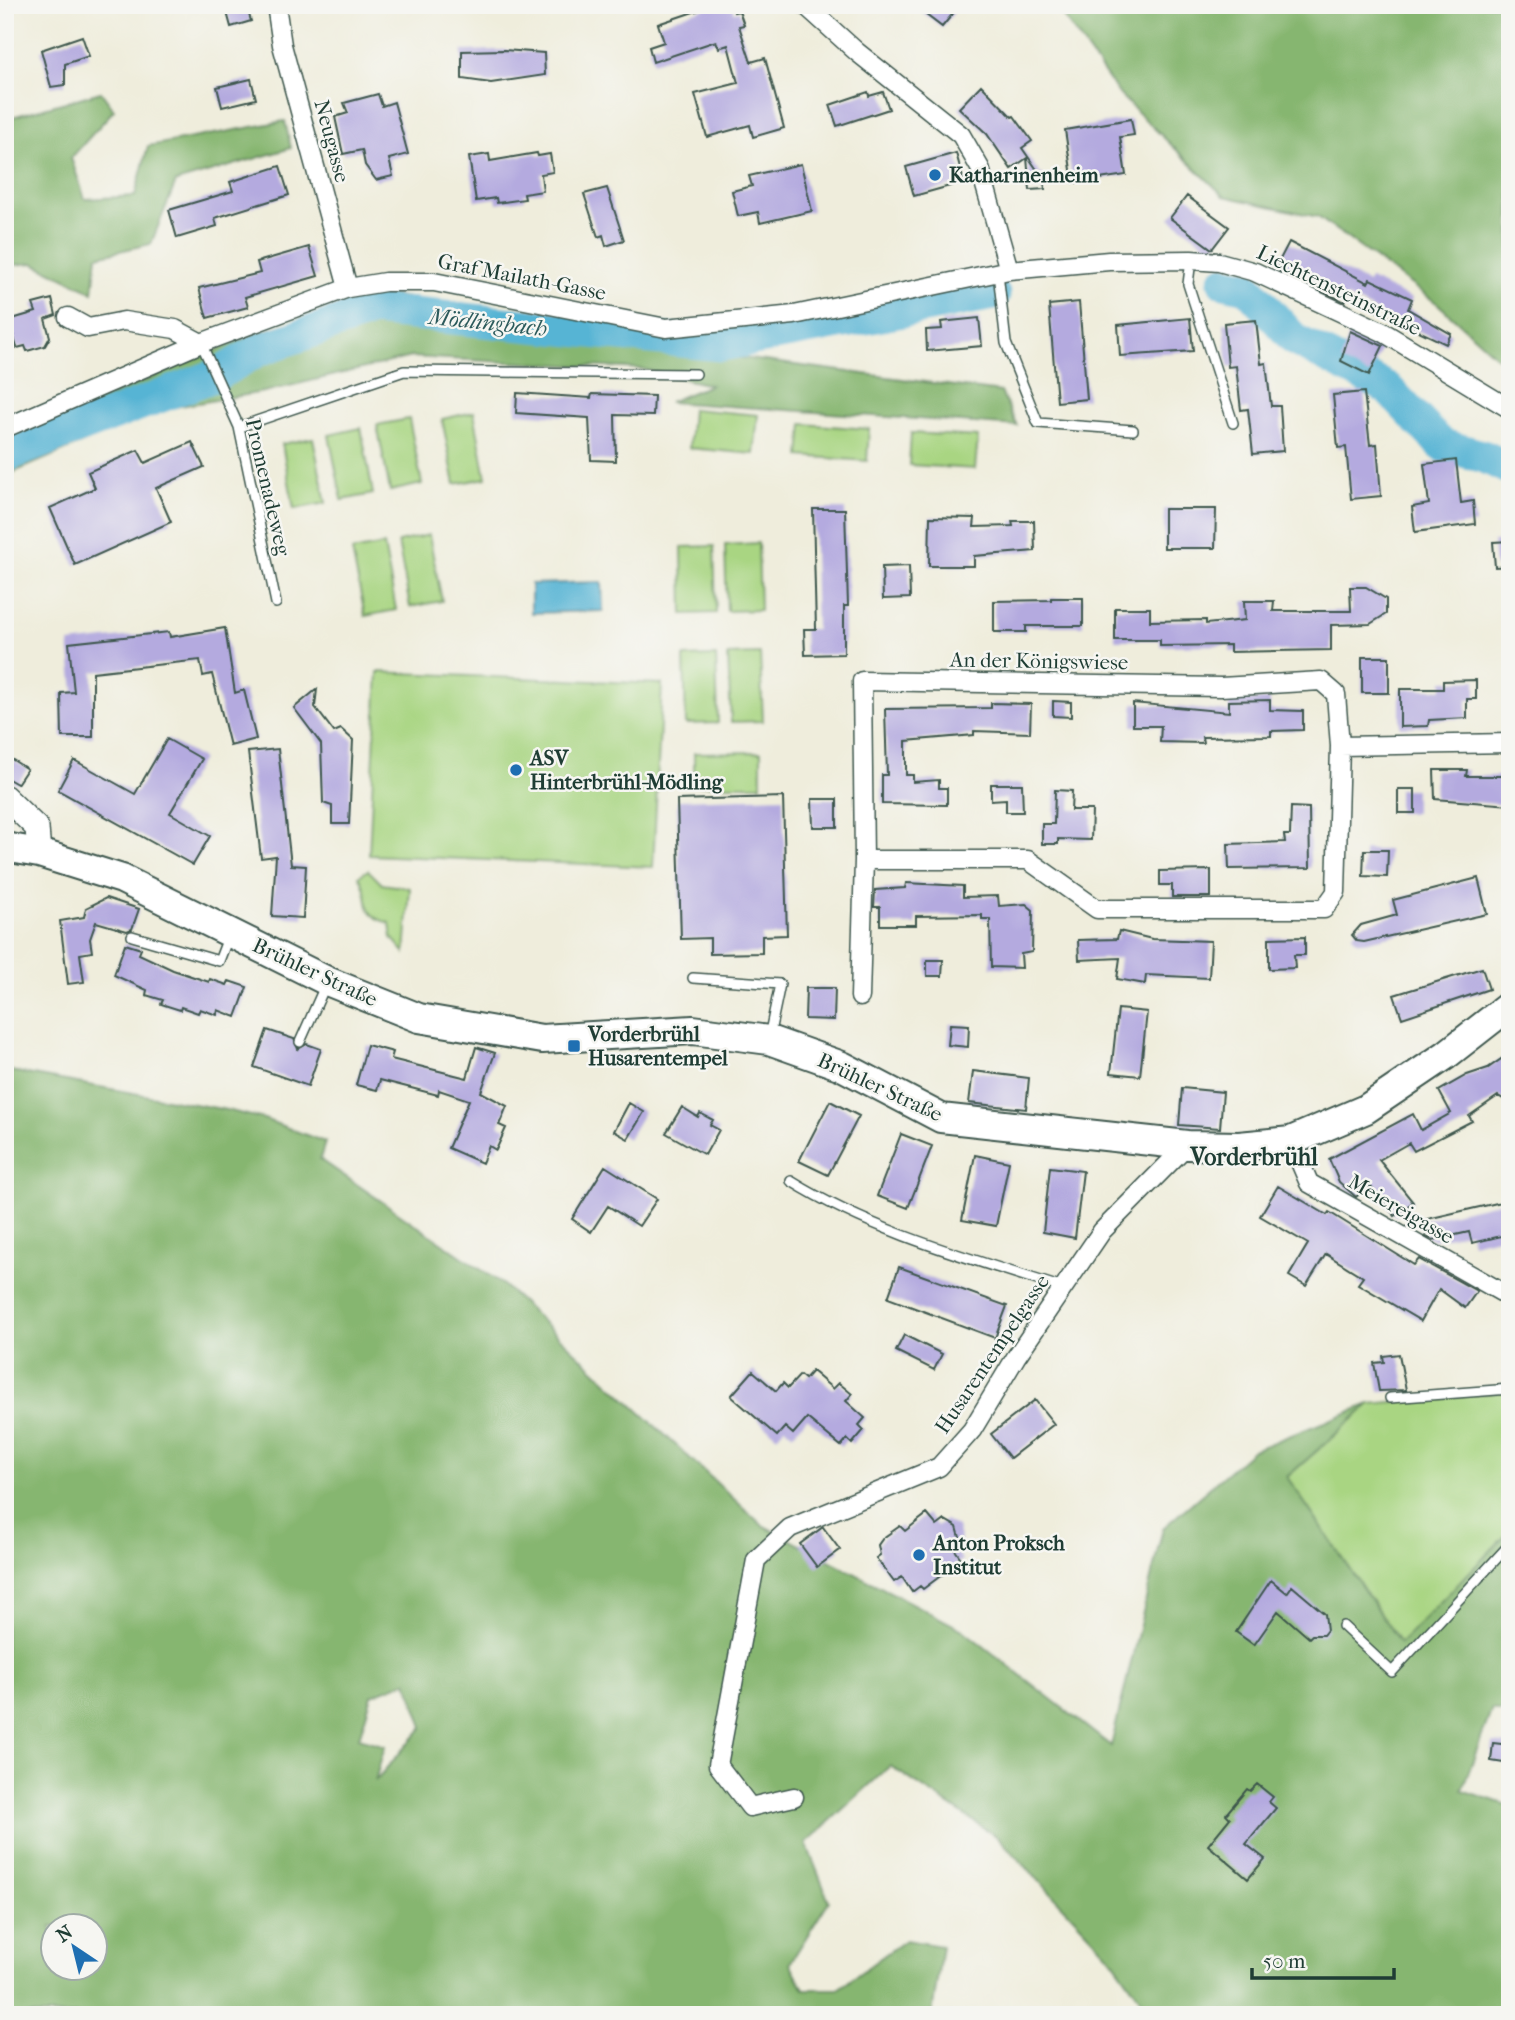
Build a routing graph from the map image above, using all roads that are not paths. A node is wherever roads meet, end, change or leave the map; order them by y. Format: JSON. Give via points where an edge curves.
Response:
{"nodes":[{"id":1,"x":276,"y":5,"type":"edge"},
{"id":2,"x":804,"y":5,"type":"edge"},
{"id":3,"x":1191,"y":260,"type":"junction"},
{"id":4,"x":1001,"y":275,"type":"junction"},
{"id":5,"x":348,"y":288,"type":"junction"},
{"id":6,"x":68,"y":317,"type":"dead end"},
{"id":7,"x":203,"y":347,"type":"junction"},
{"id":8,"x":696,"y":374,"type":"dead end"},
{"id":9,"x":1510,"y":409,"type":"edge"},
{"id":10,"x":1233,"y":424,"type":"dead end"},
{"id":11,"x":239,"y":427,"type":"junction"},
{"id":12,"x":5,"y":428,"type":"edge"},
{"id":13,"x":1133,"y":430,"type":"dead end"},
{"id":14,"x":276,"y":603,"type":"dead end"},
{"id":15,"x":1510,"y":743,"type":"edge"},
{"id":16,"x":1340,"y":746,"type":"junction"},
{"id":17,"x":5,"y":797,"type":"edge"},
{"id":18,"x":5,"y":847,"type":"edge"},
{"id":19,"x":39,"y":853,"type":"junction"},
{"id":20,"x":864,"y":860,"type":"junction"},
{"id":21,"x":230,"y":932,"type":"junction"},
{"id":22,"x":132,"y":936,"type":"dead end"},
{"id":23,"x":693,"y":978,"type":"dead end"},
{"id":24,"x":327,"y":981,"type":"junction"},
{"id":25,"x":860,"y":998,"type":"dead end"},
{"id":26,"x":1510,"y":1005,"type":"edge"},
{"id":27,"x":769,"y":1040,"type":"junction"},
{"id":28,"x":300,"y":1042,"type":"dead end"},
{"id":29,"x":1291,"y":1141,"type":"junction"},
{"id":30,"x":1187,"y":1145,"type":"junction"},
{"id":31,"x":791,"y":1181,"type":"dead end"},
{"id":32,"x":1063,"y":1288,"type":"junction"},
{"id":33,"x":1510,"y":1297,"type":"edge"},
{"id":34,"x":1510,"y":1389,"type":"edge"},
{"id":35,"x":1390,"y":1398,"type":"dead end"},
{"id":36,"x":1510,"y":1544,"type":"edge"},
{"id":37,"x":1343,"y":1626,"type":"dead end"},
{"id":38,"x":794,"y":1797,"type":"dead end"}],
"edges":[{"from":1,"to":5,"type":"street","name":"Neugasse","via":[[282,45]]},
{"from":2,"to":4,"type":"street","via":[[961,135],[980,167]]},
{"from":3,"to":4,"type":"street","name":"Liechtensteinstraße"},
{"from":3,"to":9,"type":"street","name":"Liechtensteinstraße","via":[[1255,272],[1383,332]]},
{"from":3,"to":10,"type":"lane","via":[[1188,284]]},
{"from":4,"to":5,"type":"street","name":"Graf Mailath-Gasse","via":[[794,316],[666,328],[433,282]]},
{"from":4,"to":13,"type":"lane","via":[[1006,343],[1038,423]]},
{"from":5,"to":7,"type":"street","name":"Graf Mailath-Gasse"},
{"from":6,"to":7,"type":"street","via":[[88,328],[124,321],[175,329]]},
{"from":7,"to":11,"type":"lane","name":"Promenadeweg"},
{"from":7,"to":12,"type":"street","name":"Graf Mailath-Gasse"},
{"from":8,"to":11,"type":"lane","via":[[404,371]]},
{"from":11,"to":14,"type":"lane","name":"Promenadeweg"},
{"from":15,"to":16,"type":"street"},
{"from":16,"to":20,"type":"street","name":"An der Königswiese","via":[[1336,892],[1324,909],[1097,909],[1028,860]]},
{"from":16,"to":20,"type":"street","name":"An der Königswiese","via":[[1336,694],[1321,681],[1221,687],[862,681]]},
{"from":17,"to":19,"type":"street","via":[[37,828]]},
{"from":18,"to":19,"type":"main road","name":"Brühler Straße"},
{"from":19,"to":21,"type":"main road","name":"Brühler Straße","via":[[122,879]]},
{"from":20,"to":25,"type":"street","name":"An der Königswiese"},
{"from":21,"to":22,"type":"lane","via":[[219,961]]},
{"from":21,"to":24,"type":"main road","name":"Brühler Straße"},
{"from":23,"to":27,"type":"lane","via":[[780,984]]},
{"from":24,"to":27,"type":"main road","name":"Brühler Straße","via":[[419,1018],[542,1039],[693,1030]]},
{"from":24,"to":28,"type":"lane"},
{"from":26,"to":29,"type":"main road","name":"Brühler Straße","via":[[1366,1109]]},
{"from":27,"to":30,"type":"main road","name":"Brühler Straße","via":[[842,1066],[942,1118]]},
{"from":29,"to":30,"type":"main road","name":"Brühler Straße"},
{"from":29,"to":33,"type":"street","name":"Meiereigasse","via":[[1309,1183]]},
{"from":30,"to":32,"type":"street","name":"Husarentempelgasse","via":[[1102,1231]]},
{"from":31,"to":32,"type":"lane","via":[[832,1206],[897,1235]]},
{"from":32,"to":38,"type":"street","name":"Husarentempelgasse","via":[[972,1430],[939,1468],[790,1528],[756,1560],[718,1765],[750,1807]]},
{"from":34,"to":35,"type":"lane"},
{"from":36,"to":37,"type":"lane","via":[[1392,1672]]}]}
